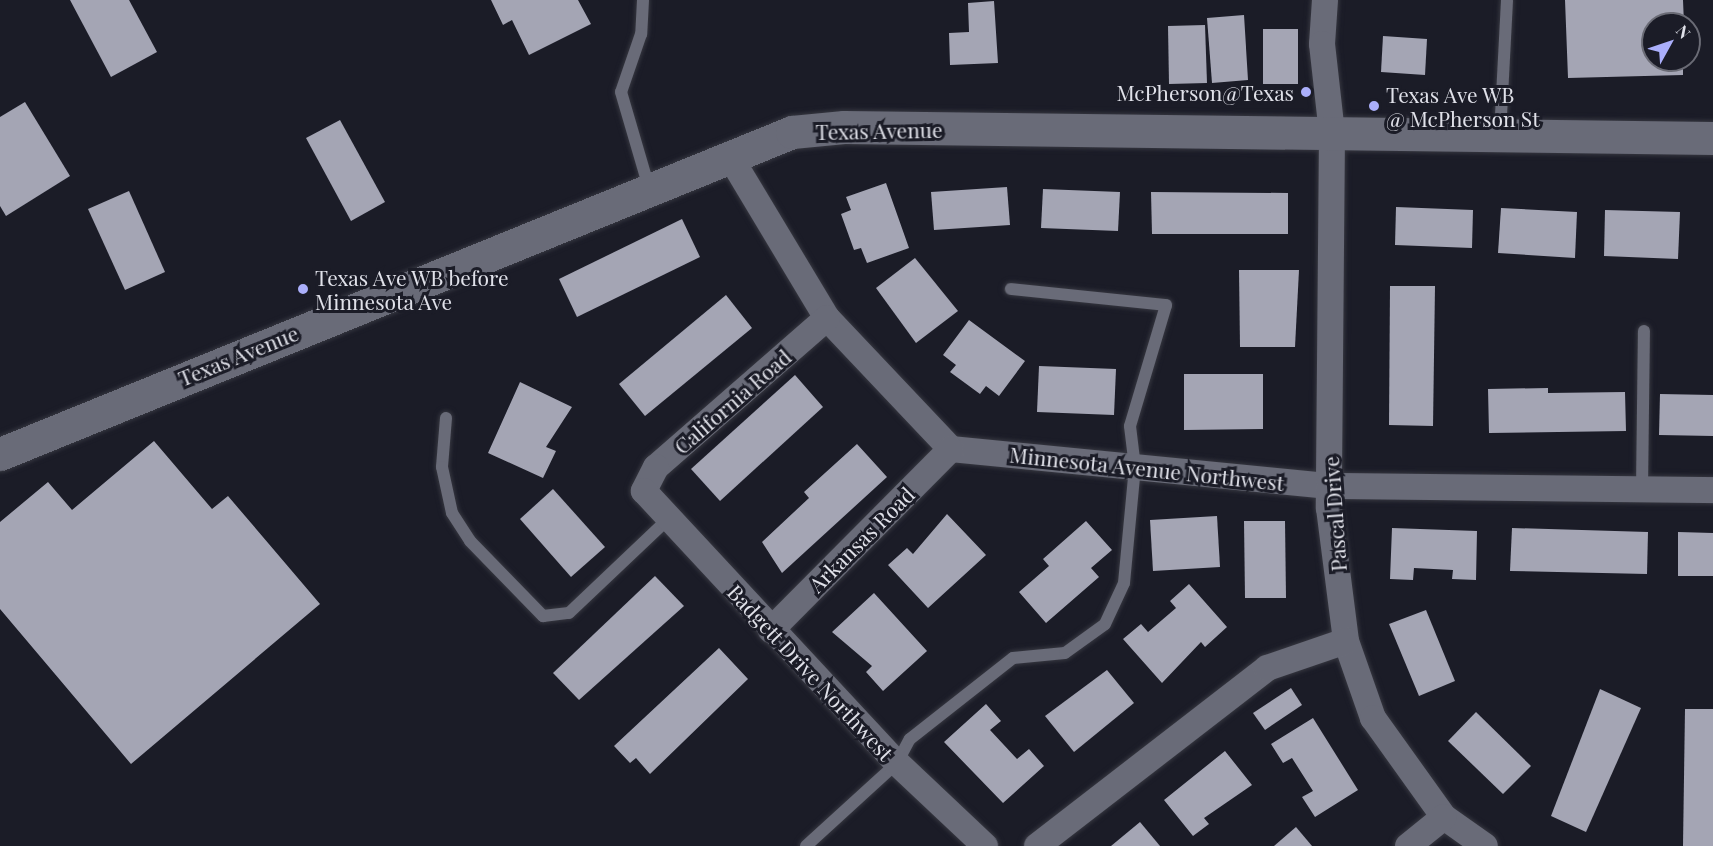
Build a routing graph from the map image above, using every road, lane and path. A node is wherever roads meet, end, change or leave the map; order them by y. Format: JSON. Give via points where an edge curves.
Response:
{"nodes":[{"id":1,"x":643,"y":0,"type":"edge"},
{"id":2,"x":1324,"y":0,"type":"edge"},
{"id":3,"x":1507,"y":0,"type":"edge"},
{"id":4,"x":1332,"y":133,"type":"junction"},
{"id":5,"x":1500,"y":135,"type":"junction"},
{"id":6,"x":1713,"y":138,"type":"edge"},
{"id":7,"x":729,"y":155,"type":"junction"},
{"id":8,"x":649,"y":188,"type":"junction"},
{"id":9,"x":1011,"y":289,"type":"dead end"},
{"id":10,"x":827,"y":318,"type":"junction"},
{"id":11,"x":1644,"y":332,"type":"dead end"},
{"id":12,"x":446,"y":418,"type":"dead end"},
{"id":13,"x":951,"y":448,"type":"junction"},
{"id":14,"x":0,"y":454,"type":"edge"},
{"id":15,"x":1135,"y":467,"type":"junction"},
{"id":16,"x":1329,"y":486,"type":"junction"},
{"id":17,"x":1642,"y":489,"type":"junction"},
{"id":18,"x":1713,"y":490,"type":"edge"},
{"id":19,"x":644,"y":491,"type":"joint"},
{"id":20,"x":667,"y":520,"type":"junction"},
{"id":21,"x":771,"y":630,"type":"junction"},
{"id":22,"x":1346,"y":641,"type":"junction"},
{"id":23,"x":897,"y":763,"type":"junction"},
{"id":24,"x":1444,"y":817,"type":"junction"},
{"id":25,"x":806,"y":846,"type":"edge"},
{"id":26,"x":985,"y":846,"type":"edge"},
{"id":27,"x":1037,"y":846,"type":"edge"},
{"id":28,"x":1408,"y":846,"type":"edge"},
{"id":29,"x":1485,"y":846,"type":"edge"}],
"edges":[{"from":1,"to":8,"type":"lane","via":[[641,34],[621,92]]},
{"from":2,"to":4,"type":"street","name":"Pascal Drive","via":[[1322,44]]},
{"from":3,"to":5,"type":"lane"},
{"from":4,"to":5,"type":"street","name":"Texas Avenue"},
{"from":4,"to":7,"type":"street","name":"Texas Avenue","via":[[844,127],[792,132]]},
{"from":4,"to":16,"type":"street","name":"Pascal Drive"},
{"from":5,"to":6,"type":"street","name":"Texas Avenue"},
{"from":7,"to":8,"type":"street","name":"Texas Avenue"},
{"from":7,"to":10,"type":"street"},
{"from":8,"to":14,"type":"street","name":"Texas Avenue"},
{"from":9,"to":15,"type":"lane","via":[[1166,305],[1130,426]]},
{"from":10,"to":13,"type":"street"},
{"from":10,"to":19,"type":"street","name":"California Road","via":[[656,466]]},
{"from":11,"to":17,"type":"lane"},
{"from":12,"to":20,"type":"lane","via":[[442,467],[452,513],[470,541],[543,616],[569,614]]},
{"from":13,"to":15,"type":"street","name":"Minnesota Avenue Northwest"},
{"from":13,"to":21,"type":"street","name":"Arkansas Road"},
{"from":15,"to":16,"type":"street","name":"Minnesota Avenue Northwest"},
{"from":15,"to":23,"type":"lane","via":[[1124,584],[1105,624],[1065,653],[1013,658],[910,739]]},
{"from":16,"to":17,"type":"street","name":"Minnesota Avenue Northwest"},
{"from":16,"to":22,"type":"street","name":"Pascal Drive"},
{"from":17,"to":18,"type":"street","name":"Minnesota Avenue Northwest"},
{"from":19,"to":20,"type":"street","name":"Badgett Drive Northwest"},
{"from":20,"to":21,"type":"street","name":"Badgett Drive Northwest"},
{"from":21,"to":23,"type":"street","name":"Badgett Drive Northwest"},
{"from":22,"to":24,"type":"street","name":"Pascal Drive","via":[[1373,718]]},
{"from":22,"to":27,"type":"street","via":[[1268,668]]},
{"from":23,"to":25,"type":"lane"},
{"from":23,"to":26,"type":"street","name":"Badgett Drive Northwest"},
{"from":24,"to":28,"type":"street"},
{"from":24,"to":29,"type":"street","name":"Pascal Drive"}]}
